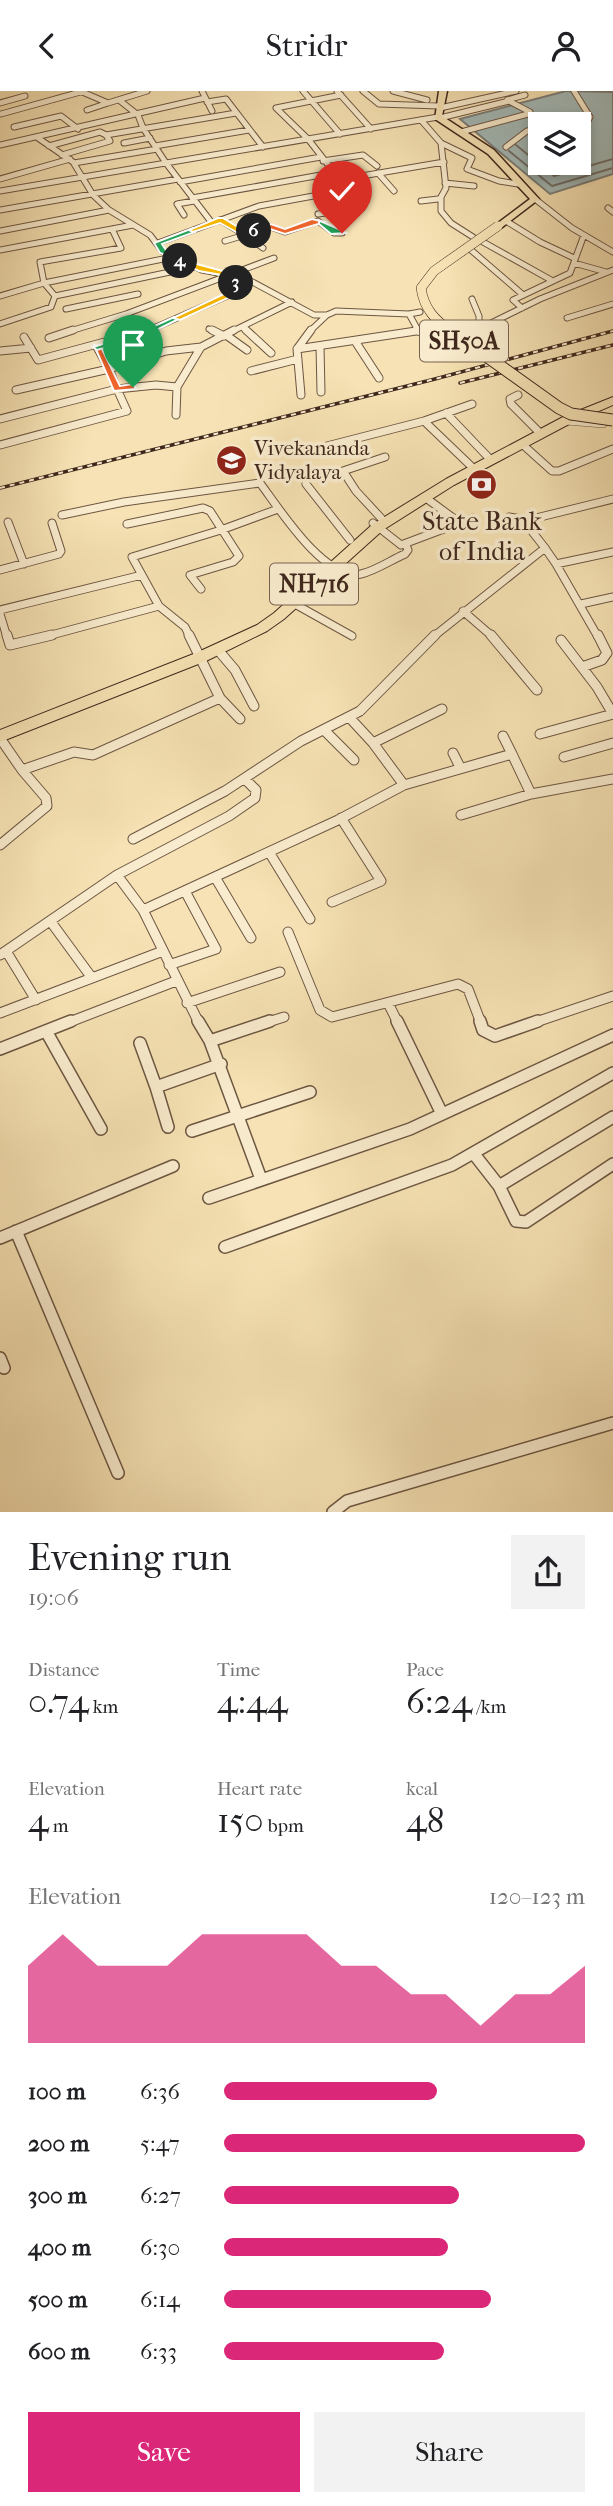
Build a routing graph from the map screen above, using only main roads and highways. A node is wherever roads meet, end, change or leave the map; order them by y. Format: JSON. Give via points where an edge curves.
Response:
{"nodes":[{"id":1,"x":443,"y":91,"type":"edge"},
{"id":2,"x":613,"y":396,"type":"edge"},
{"id":3,"x":613,"y":401,"type":"edge"},
{"id":4,"x":613,"y":420,"type":"edge"},
{"id":5,"x":540,"y":432,"type":"junction"},
{"id":6,"x":377,"y":523,"type":"junction"},
{"id":7,"x":330,"y":563,"type":"junction"},
{"id":8,"x":200,"y":654,"type":"junction"},
{"id":9,"x":0,"y":729,"type":"edge"},
{"id":10,"x":0,"y":737,"type":"edge"}],
"edges":[{"from":1,"to":4,"type":"main road","number":"SH50A","bridge":true,"via":[[439,110],[491,152],[535,199],[434,271],[421,288],[423,305],[439,323],[559,408]]},
{"from":2,"to":5,"type":"highway","number":"NH716"},
{"from":3,"to":5,"type":"highway","number":"NH716"},
{"from":5,"to":6,"type":"highway","number":"NH716"},
{"from":5,"to":6,"type":"highway","number":"NH716","via":[[471,466]]},
{"from":6,"to":7,"type":"highway","number":"NH716"},
{"from":6,"to":7,"type":"highway","number":"NH716","via":[[349,540]]},
{"from":7,"to":8,"type":"highway","number":"NH716","via":[[258,623]]},
{"from":7,"to":8,"type":"highway","number":"NH716","via":[[262,628]]},
{"from":8,"to":9,"type":"highway","number":"NH716"},
{"from":8,"to":10,"type":"highway","number":"NH716"}]}
